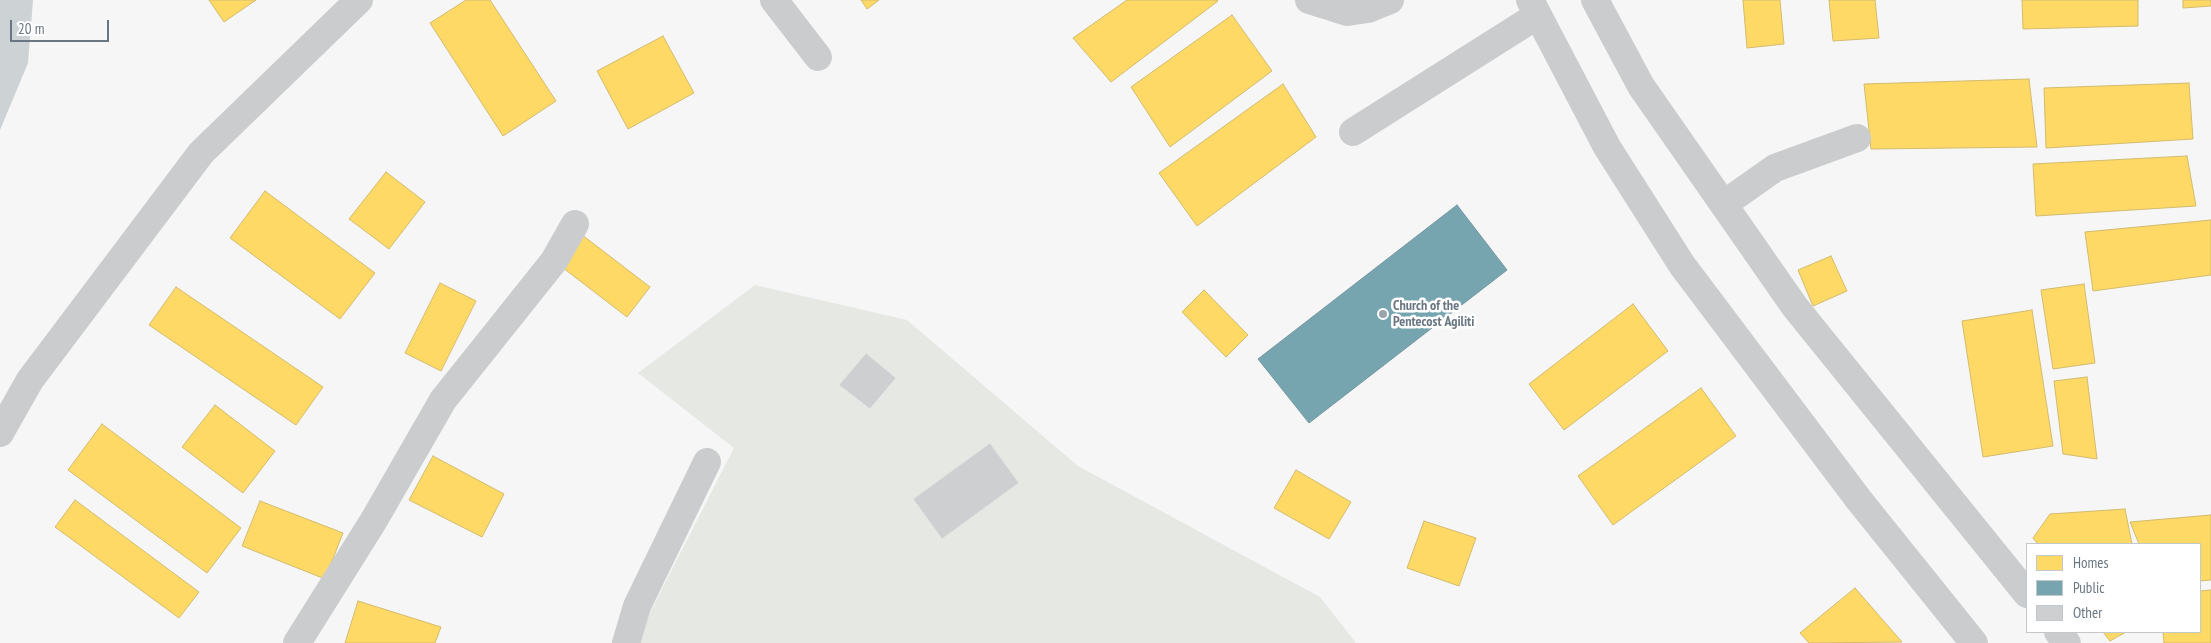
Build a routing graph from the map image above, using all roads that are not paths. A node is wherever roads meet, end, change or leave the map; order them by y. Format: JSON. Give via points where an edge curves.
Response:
{"nodes":[{"id":1,"x":359,"y":0,"type":"edge"},
{"id":2,"x":774,"y":0,"type":"edge"},
{"id":3,"x":1309,"y":0,"type":"edge"},
{"id":4,"x":1390,"y":0,"type":"edge"},
{"id":5,"x":1595,"y":0,"type":"edge"},
{"id":6,"x":1534,"y":8,"type":"edge"},
{"id":7,"x":818,"y":57,"type":"dead end"},
{"id":8,"x":1353,"y":132,"type":"dead end"},
{"id":9,"x":1857,"y":138,"type":"dead end"},
{"id":10,"x":1724,"y":204,"type":"junction"},
{"id":11,"x":575,"y":224,"type":"dead end"},
{"id":12,"x":0,"y":434,"type":"edge"},
{"id":13,"x":707,"y":462,"type":"dead end"},
{"id":14,"x":2026,"y":593,"type":"edge"},
{"id":15,"x":2059,"y":633,"type":"edge"},
{"id":16,"x":297,"y":643,"type":"edge"},
{"id":17,"x":626,"y":643,"type":"edge"},
{"id":18,"x":1974,"y":643,"type":"edge"},
{"id":19,"x":2067,"y":643,"type":"edge"}],
"edges":[{"from":1,"to":12,"type":"street","via":[[201,153],[30,380]]},
{"from":2,"to":7,"type":"street"},
{"from":3,"to":4,"type":"street","via":[[1347,12],[1368,9]]},
{"from":5,"to":10,"type":"street","via":[[1641,86]]},
{"from":6,"to":8,"type":"street"},
{"from":6,"to":18,"type":"street","via":[[1607,147],[1682,266],[1858,500]]},
{"from":9,"to":10,"type":"street","via":[[1775,168]]},
{"from":10,"to":14,"type":"street","via":[[1795,307]]},
{"from":11,"to":16,"type":"street","via":[[554,261],[443,400],[374,520]]},
{"from":13,"to":17,"type":"street","via":[[637,606]]},
{"from":15,"to":19,"type":"street"}]}
